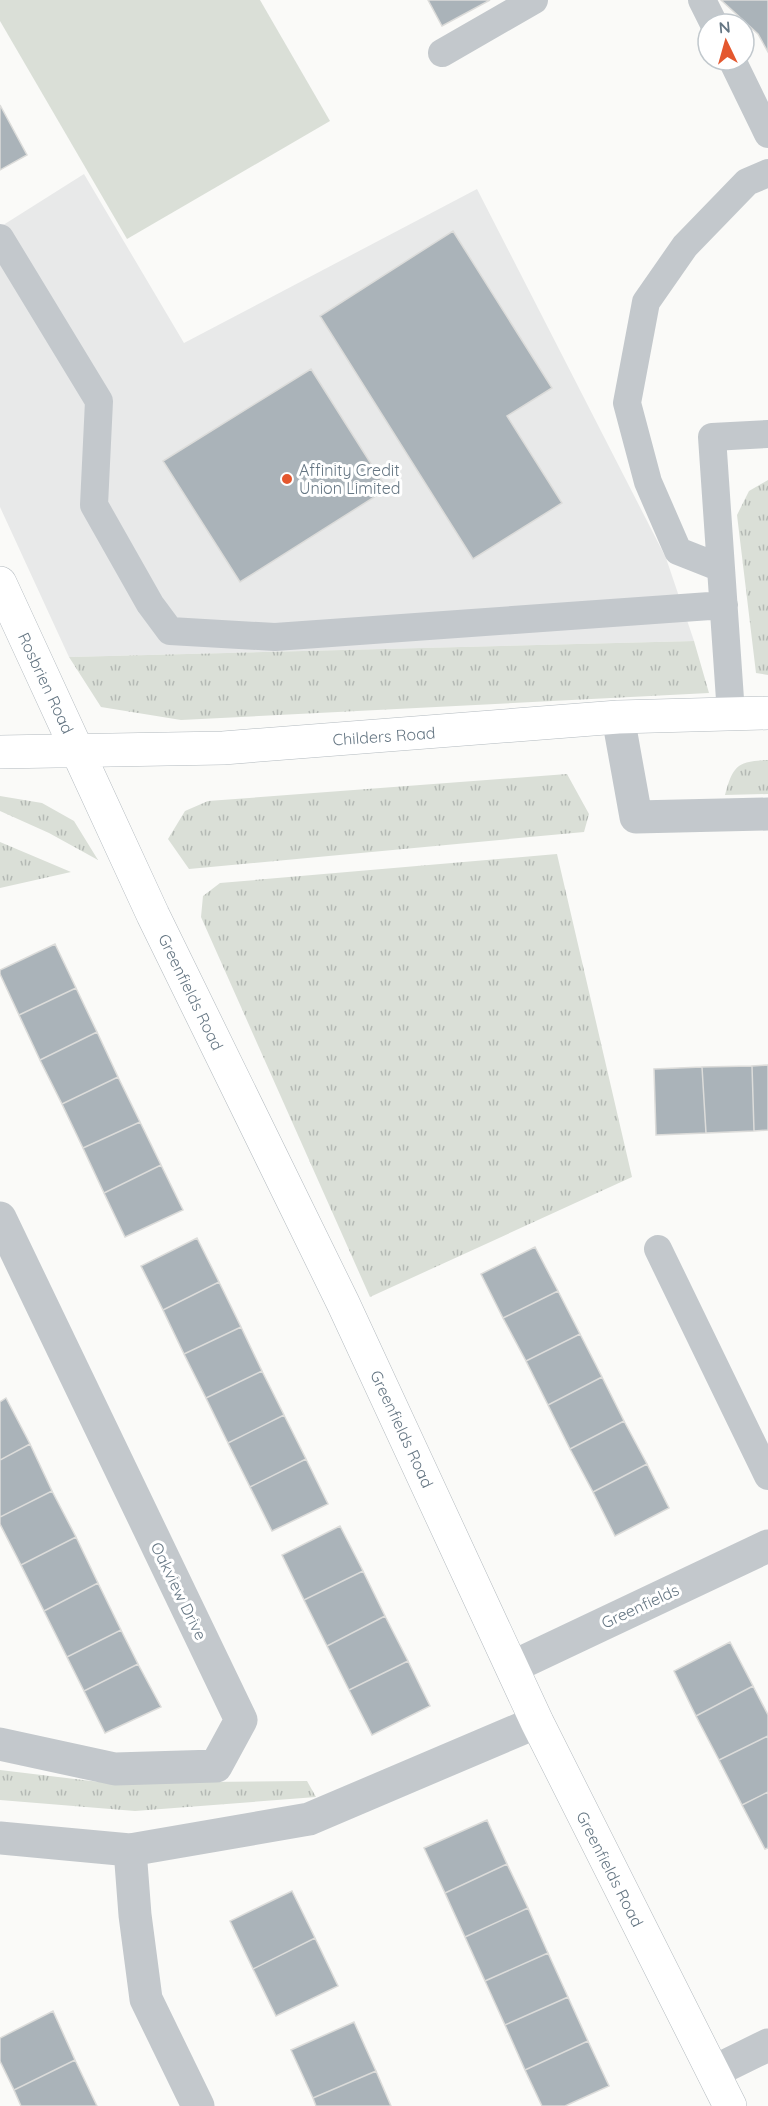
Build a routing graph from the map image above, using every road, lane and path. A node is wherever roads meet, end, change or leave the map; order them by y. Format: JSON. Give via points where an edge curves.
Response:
{"nodes":[{"id":1,"x":534,"y":0,"type":"edge"},
{"id":2,"x":442,"y":53,"type":"dead end"},
{"id":3,"x":738,"y":72,"type":"edge"},
{"id":4,"x":768,"y":134,"type":"edge"},
{"id":5,"x":768,"y":173,"type":"edge"},
{"id":6,"x":0,"y":238,"type":"edge"},
{"id":7,"x":768,"y":434,"type":"edge"},
{"id":8,"x":721,"y":568,"type":"junction"},
{"id":9,"x":0,"y":583,"type":"edge"},
{"id":10,"x":724,"y":605,"type":"junction"},
{"id":11,"x":768,"y":713,"type":"edge"},
{"id":12,"x":731,"y":714,"type":"junction"},
{"id":13,"x":618,"y":717,"type":"junction"},
{"id":14,"x":77,"y":751,"type":"junction"},
{"id":15,"x":0,"y":752,"type":"edge"},
{"id":16,"x":768,"y":814,"type":"edge"},
{"id":17,"x":0,"y":1218,"type":"edge"},
{"id":18,"x":658,"y":1249,"type":"dead end"},
{"id":19,"x":768,"y":1476,"type":"edge"},
{"id":20,"x":768,"y":1546,"type":"edge"},
{"id":21,"x":512,"y":1667,"type":"junction"},
{"id":22,"x":537,"y":1722,"type":"junction"},
{"id":23,"x":0,"y":1744,"type":"edge"},
{"id":24,"x":0,"y":1838,"type":"edge"},
{"id":25,"x":130,"y":1850,"type":"junction"},
{"id":26,"x":768,"y":2045,"type":"edge"},
{"id":27,"x":713,"y":2072,"type":"junction"},
{"id":28,"x":198,"y":2106,"type":"edge"},
{"id":29,"x":730,"y":2106,"type":"edge"}],
"edges":[{"from":1,"to":2,"type":"lane"},
{"from":3,"to":4,"type":"lane"},
{"from":5,"to":8,"type":"lane","via":[[747,182],[685,246],[646,302],[627,404],[648,482],[678,551]]},
{"from":6,"to":10,"type":"lane","via":[[99,401],[94,505],[150,604],[170,631],[274,636]]},
{"from":7,"to":8,"type":"lane","via":[[712,437]]},
{"from":8,"to":10,"type":"lane"},
{"from":9,"to":14,"type":"street","name":"Rosbrien Road"},
{"from":10,"to":12,"type":"lane"},
{"from":11,"to":12,"type":"street","name":"Childers Road"},
{"from":12,"to":13,"type":"street","name":"Childers Road"},
{"from":13,"to":14,"type":"street","name":"Childers Road","via":[[223,748]]},
{"from":13,"to":16,"type":"street","via":[[636,817]]},
{"from":14,"to":15,"type":"street","name":"Childers Road"},
{"from":14,"to":21,"type":"street","name":"Greenfields Road","via":[[344,1304]]},
{"from":17,"to":23,"type":"street","name":"Oakview Drive","via":[[241,1720],[216,1766],[115,1768]]},
{"from":18,"to":19,"type":"lane"},
{"from":20,"to":21,"type":"street","name":"Greenfields"},
{"from":21,"to":22,"type":"street","name":"Greenfields Road"},
{"from":22,"to":25,"type":"street","via":[[309,1820]]},
{"from":22,"to":27,"type":"street","name":"Greenfields Road"},
{"from":24,"to":25,"type":"street"},
{"from":25,"to":28,"type":"street","via":[[146,1999]]},
{"from":26,"to":27,"type":"street"},
{"from":27,"to":29,"type":"street","name":"Greenfields Road"}]}
